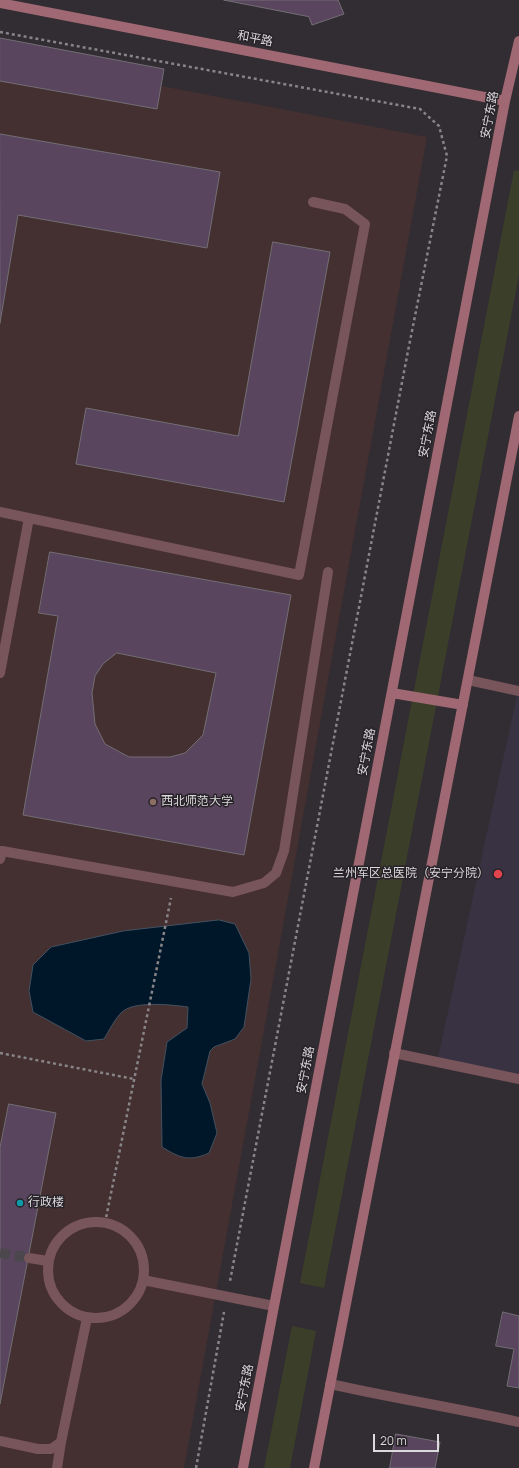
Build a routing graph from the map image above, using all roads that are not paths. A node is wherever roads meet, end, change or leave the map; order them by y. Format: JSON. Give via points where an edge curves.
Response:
{"nodes":[{"id":1,"x":0,"y":3,"type":"edge"},
{"id":2,"x":519,"y":41,"type":"edge"},
{"id":3,"x":505,"y":101,"type":"junction"},
{"id":4,"x":312,"y":202,"type":"dead end"},
{"id":5,"x":519,"y":416,"type":"edge"},
{"id":6,"x":0,"y":512,"type":"edge"},
{"id":7,"x":29,"y":518,"type":"junction"},
{"id":8,"x":328,"y":572,"type":"dead end"},
{"id":9,"x":0,"y":673,"type":"edge"},
{"id":10,"x":468,"y":680,"type":"junction"},
{"id":11,"x":519,"y":691,"type":"edge"},
{"id":12,"x":392,"y":693,"type":"junction"},
{"id":13,"x":463,"y":705,"type":"junction"},
{"id":14,"x":1,"y":854,"type":"edge"},
{"id":15,"x":394,"y":1054,"type":"junction"},
{"id":16,"x":519,"y":1079,"type":"edge"},
{"id":17,"x":28,"y":1258,"type":"tunnel mouth"},
{"id":18,"x":48,"y":1261,"type":"junction"},
{"id":19,"x":143,"y":1280,"type":"junction"},
{"id":20,"x":274,"y":1306,"type":"junction"},
{"id":21,"x":87,"y":1318,"type":"junction"},
{"id":22,"x":330,"y":1384,"type":"junction"},
{"id":23,"x":519,"y":1422,"type":"edge"},
{"id":24,"x":0,"y":1441,"type":"edge"},
{"id":25,"x":61,"y":1442,"type":"junction"},
{"id":26,"x":57,"y":1468,"type":"edge"},
{"id":27,"x":243,"y":1468,"type":"edge"},
{"id":28,"x":314,"y":1468,"type":"edge"}],
"edges":[{"from":1,"to":3,"type":"main road","name":"和平路"},
{"from":2,"to":3,"type":"main road","name":"安宁东路"},
{"from":3,"to":12,"type":"main road","name":"安宁东路"},
{"from":4,"to":7,"type":"street","via":[[345,209],[365,224],[299,575]]},
{"from":5,"to":10,"type":"main road"},
{"from":6,"to":7,"type":"street"},
{"from":7,"to":9,"type":"street"},
{"from":8,"to":14,"type":"street","via":[[284,851],[276,873],[264,884],[233,892]]},
{"from":10,"to":11,"type":"street"},
{"from":10,"to":13,"type":"main road"},
{"from":12,"to":13,"type":"main road"},
{"from":12,"to":20,"type":"main road","name":"安宁东路"},
{"from":13,"to":15,"type":"main road"},
{"from":15,"to":16,"type":"street"},
{"from":15,"to":22,"type":"main road"},
{"from":17,"to":18,"type":"street"},
{"from":18,"to":19,"type":"street","via":[[56,1243],[69,1230],[87,1223],[105,1223],[123,1230],[136,1243],[143,1261]]},
{"from":18,"to":21,"type":"street","via":[[49,1280],[56,1297],[69,1311]]},
{"from":19,"to":20,"type":"street"},
{"from":19,"to":21,"type":"street","via":[[136,1298],[123,1311],[106,1318]]},
{"from":20,"to":27,"type":"main road","name":"安宁东路"},
{"from":21,"to":25,"type":"street"},
{"from":22,"to":23,"type":"street"},
{"from":22,"to":28,"type":"main road"},
{"from":24,"to":25,"type":"street","via":[[38,1449],[51,1449]]},
{"from":25,"to":26,"type":"street"}]}
